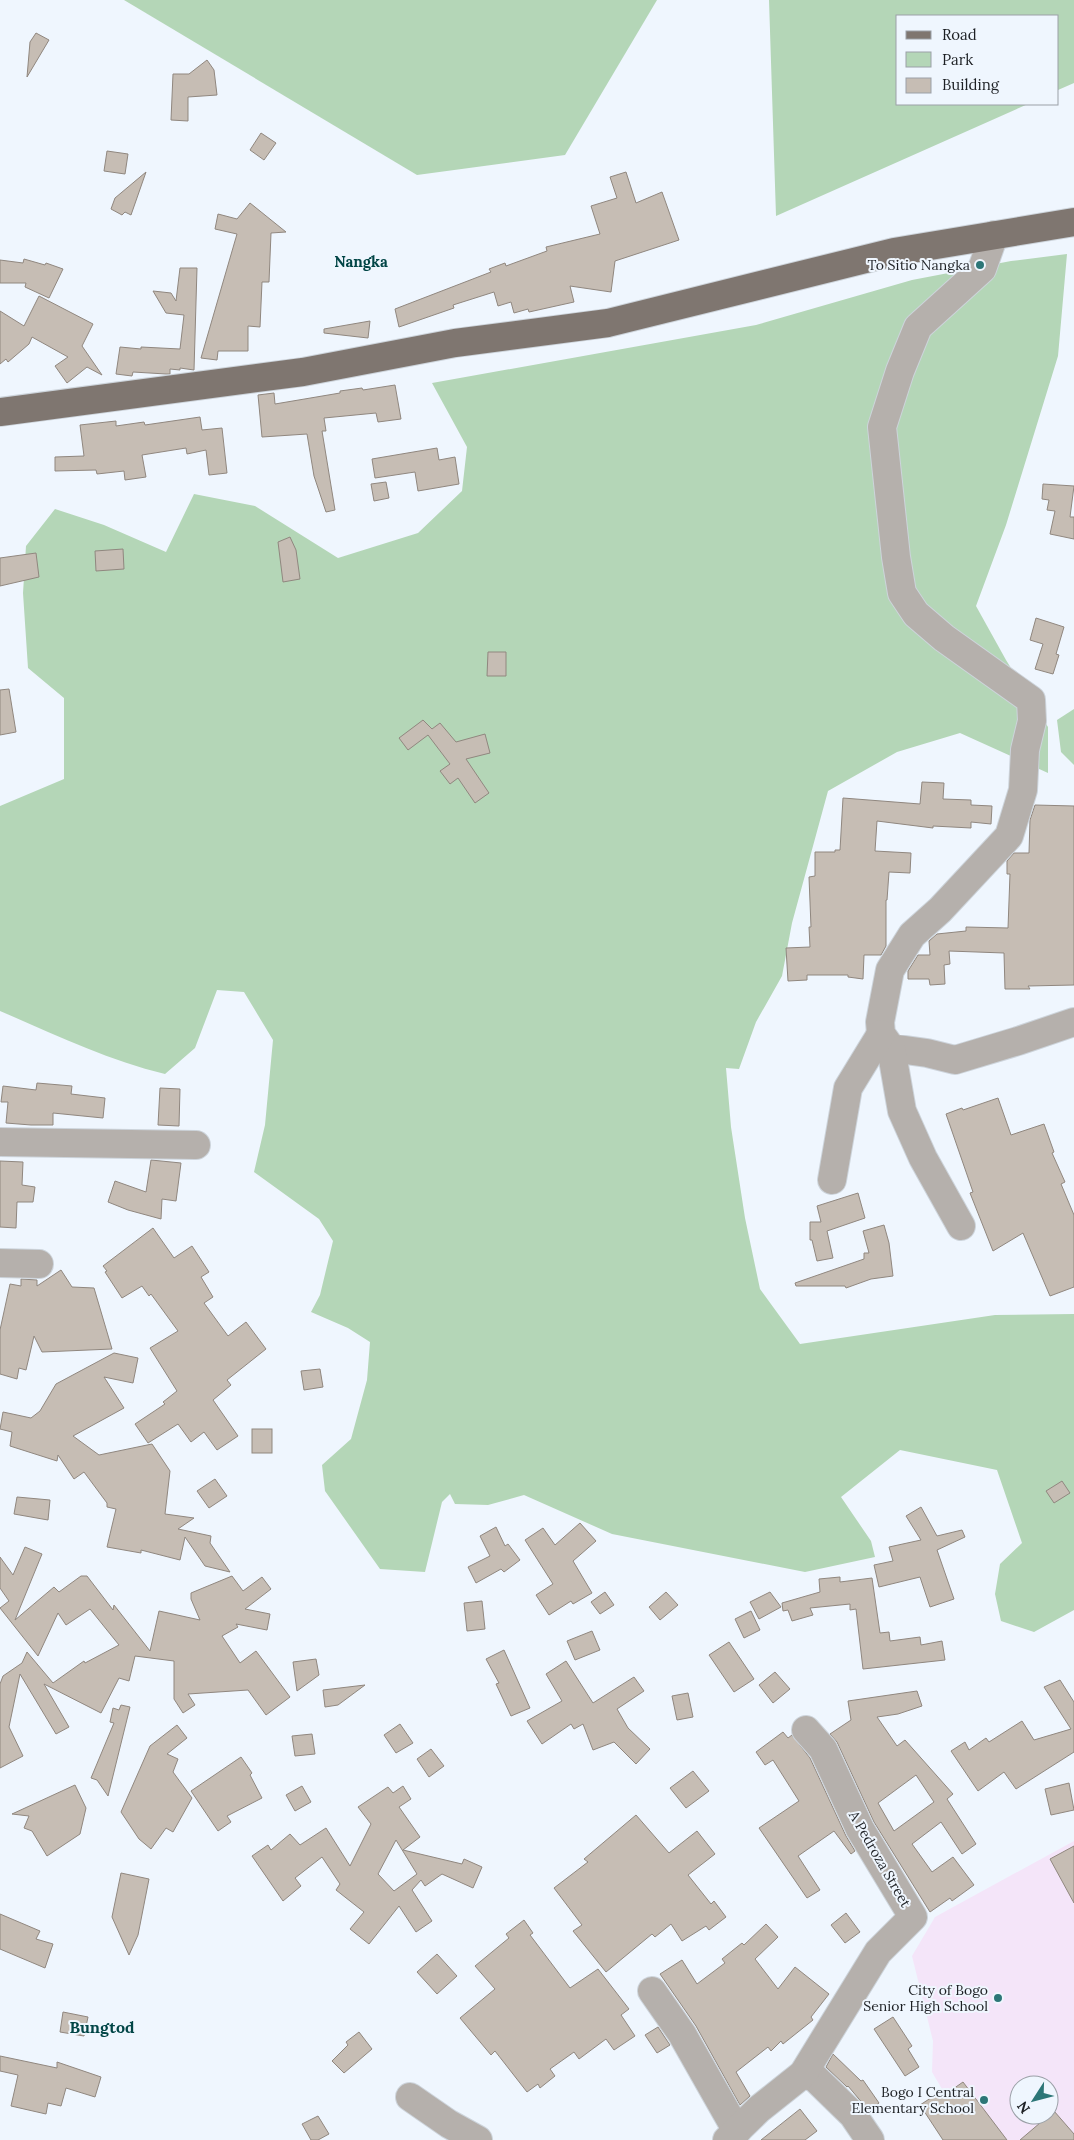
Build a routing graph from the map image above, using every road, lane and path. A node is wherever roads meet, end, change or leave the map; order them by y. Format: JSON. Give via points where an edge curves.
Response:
{"nodes":[{"id":1,"x":1074,"y":222,"type":"edge"},
{"id":2,"x":997,"y":235,"type":"junction"},
{"id":3,"x":0,"y":412,"type":"edge"},
{"id":4,"x":1074,"y":1022,"type":"edge"},
{"id":5,"x":886,"y":1041,"type":"junction"},
{"id":6,"x":0,"y":1142,"type":"edge"},
{"id":7,"x":196,"y":1145,"type":"dead end"},
{"id":8,"x":832,"y":1180,"type":"dead end"},
{"id":9,"x":961,"y":1226,"type":"dead end"},
{"id":10,"x":0,"y":1263,"type":"edge"},
{"id":11,"x":39,"y":1264,"type":"dead end"},
{"id":12,"x":806,"y":1730,"type":"dead end"},
{"id":13,"x":652,"y":1992,"type":"dead end"},
{"id":14,"x":803,"y":2074,"type":"junction"},
{"id":15,"x":410,"y":2097,"type":"dead end"},
{"id":16,"x":732,"y":2135,"type":"edge"},
{"id":17,"x":478,"y":2140,"type":"edge"},
{"id":18,"x":870,"y":2140,"type":"edge"}],
"edges":[{"from":1,"to":2,"type":"main road"},
{"from":2,"to":3,"type":"main road","via":[[894,252],[608,323],[455,342],[303,372]]},
{"from":2,"to":5,"type":"street","via":[[984,270],[968,294],[926,333],[918,327],[882,427],[902,593],[916,614],[944,638],[1031,700],[1032,721],[1025,750],[1023,790],[1009,836],[940,910],[912,935],[890,970],[880,1022]]},
{"from":4,"to":5,"type":"street","via":[[955,1060]]},
{"from":5,"to":8,"type":"street","via":[[848,1088]]},
{"from":5,"to":9,"type":"street","via":[[902,1111],[922,1158]]},
{"from":6,"to":7,"type":"street"},
{"from":10,"to":11,"type":"street"},
{"from":12,"to":14,"type":"street","name":"A Pedroza Street","via":[[823,1749],[860,1829],[913,1917],[878,1952]]},
{"from":13,"to":16,"type":"street","via":[[682,2034]]},
{"from":14,"to":16,"type":"street","name":"A Pedroza Street"},
{"from":14,"to":18,"type":"street","via":[[815,2078],[853,2115]]},
{"from":15,"to":17,"type":"street","via":[[448,2124]]}]}
